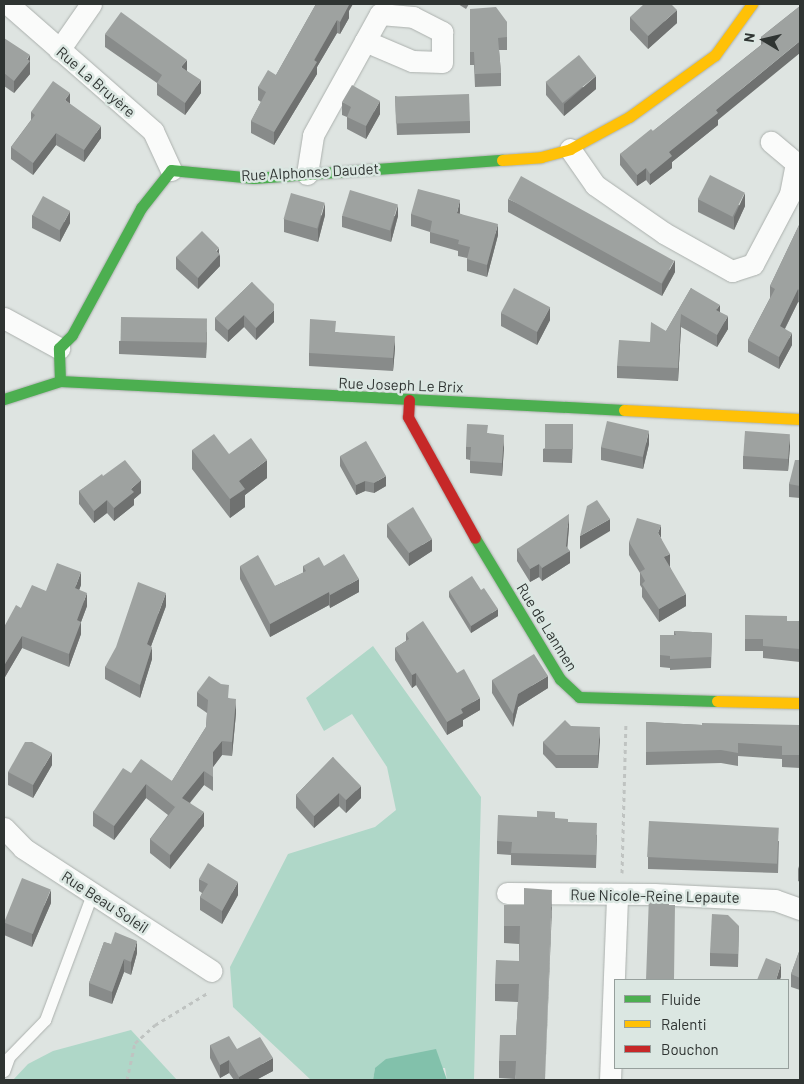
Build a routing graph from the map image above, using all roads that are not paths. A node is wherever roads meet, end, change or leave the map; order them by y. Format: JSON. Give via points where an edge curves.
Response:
{"nodes":[{"id":1,"x":8,"y":4,"type":"edge"},
{"id":2,"x":91,"y":4,"type":"edge"},
{"id":3,"x":752,"y":4,"type":"edge"},
{"id":4,"x":365,"y":41,"type":"dead end"},
{"id":5,"x":60,"y":50,"type":"junction"},
{"id":6,"x":771,"y":142,"type":"dead end"},
{"id":7,"x":570,"y":149,"type":"junction"},
{"id":8,"x":171,"y":170,"type":"junction"},
{"id":9,"x":307,"y":174,"type":"junction"},
{"id":10,"x":4,"y":318,"type":"edge"},
{"id":11,"x":58,"y":348,"type":"junction"},
{"id":12,"x":60,"y":381,"type":"junction"},
{"id":13,"x":4,"y":399,"type":"edge"},
{"id":14,"x":409,"y":400,"type":"junction"},
{"id":15,"x":800,"y":419,"type":"edge"},
{"id":16,"x":800,"y":703,"type":"edge"},
{"id":17,"x":4,"y":828,"type":"edge"},
{"id":18,"x":507,"y":893,"type":"dead end"},
{"id":19,"x":92,"y":894,"type":"junction"},
{"id":20,"x":617,"y":896,"type":"junction"},
{"id":21,"x":800,"y":909,"type":"edge"},
{"id":22,"x":212,"y":971,"type":"road end"},
{"id":23,"x":4,"y":1070,"type":"edge"},
{"id":24,"x":610,"y":1080,"type":"edge"}],
"edges":[{"from":1,"to":5,"type":"street","name":"Rue La Bruyère"},
{"from":2,"to":5,"type":"street"},
{"from":3,"to":7,"type":"street","name":"Rue Alphonse Daudet","via":[[715,55],[629,117]]},
{"from":4,"to":9,"type":"street","via":[[313,134]]},
{"from":5,"to":8,"type":"street","name":"Rue La Bruyère","via":[[153,131]]},
{"from":6,"to":7,"type":"street","via":[[796,164],[790,194],[753,264],[732,271],[664,233],[595,185]]},
{"from":7,"to":9,"type":"street","name":"Rue Alphonse Daudet","via":[[541,157]]},
{"from":8,"to":9,"type":"street","name":"Rue Alphonse Daudet","via":[[254,178]]},
{"from":8,"to":11,"type":"street","via":[[141,208],[72,335]]},
{"from":10,"to":11,"type":"street"},
{"from":11,"to":12,"type":"street"},
{"from":12,"to":13,"type":"street","name":"Rue Joseph Le Brix"},
{"from":12,"to":14,"type":"street","name":"Rue Joseph Le Brix"},
{"from":14,"to":15,"type":"street","name":"Rue Joseph Le Brix"},
{"from":14,"to":16,"type":"street","name":"Rue de Lanmen","via":[[408,417],[438,476],[560,680],[580,697]]},
{"from":17,"to":19,"type":"street","name":"Rue Beau Soleil","via":[[23,848]]},
{"from":18,"to":20,"type":"street","name":"Rue Nicole-Reine Lepaute"},
{"from":19,"to":22,"type":"street","name":"Rue Beau Soleil"},
{"from":19,"to":23,"type":"lane","via":[[45,1020],[9,1057]]},
{"from":20,"to":21,"type":"street","name":"Rue Nicole-Reine Lepaute","via":[[775,900]]},
{"from":20,"to":24,"type":"street"}]}
